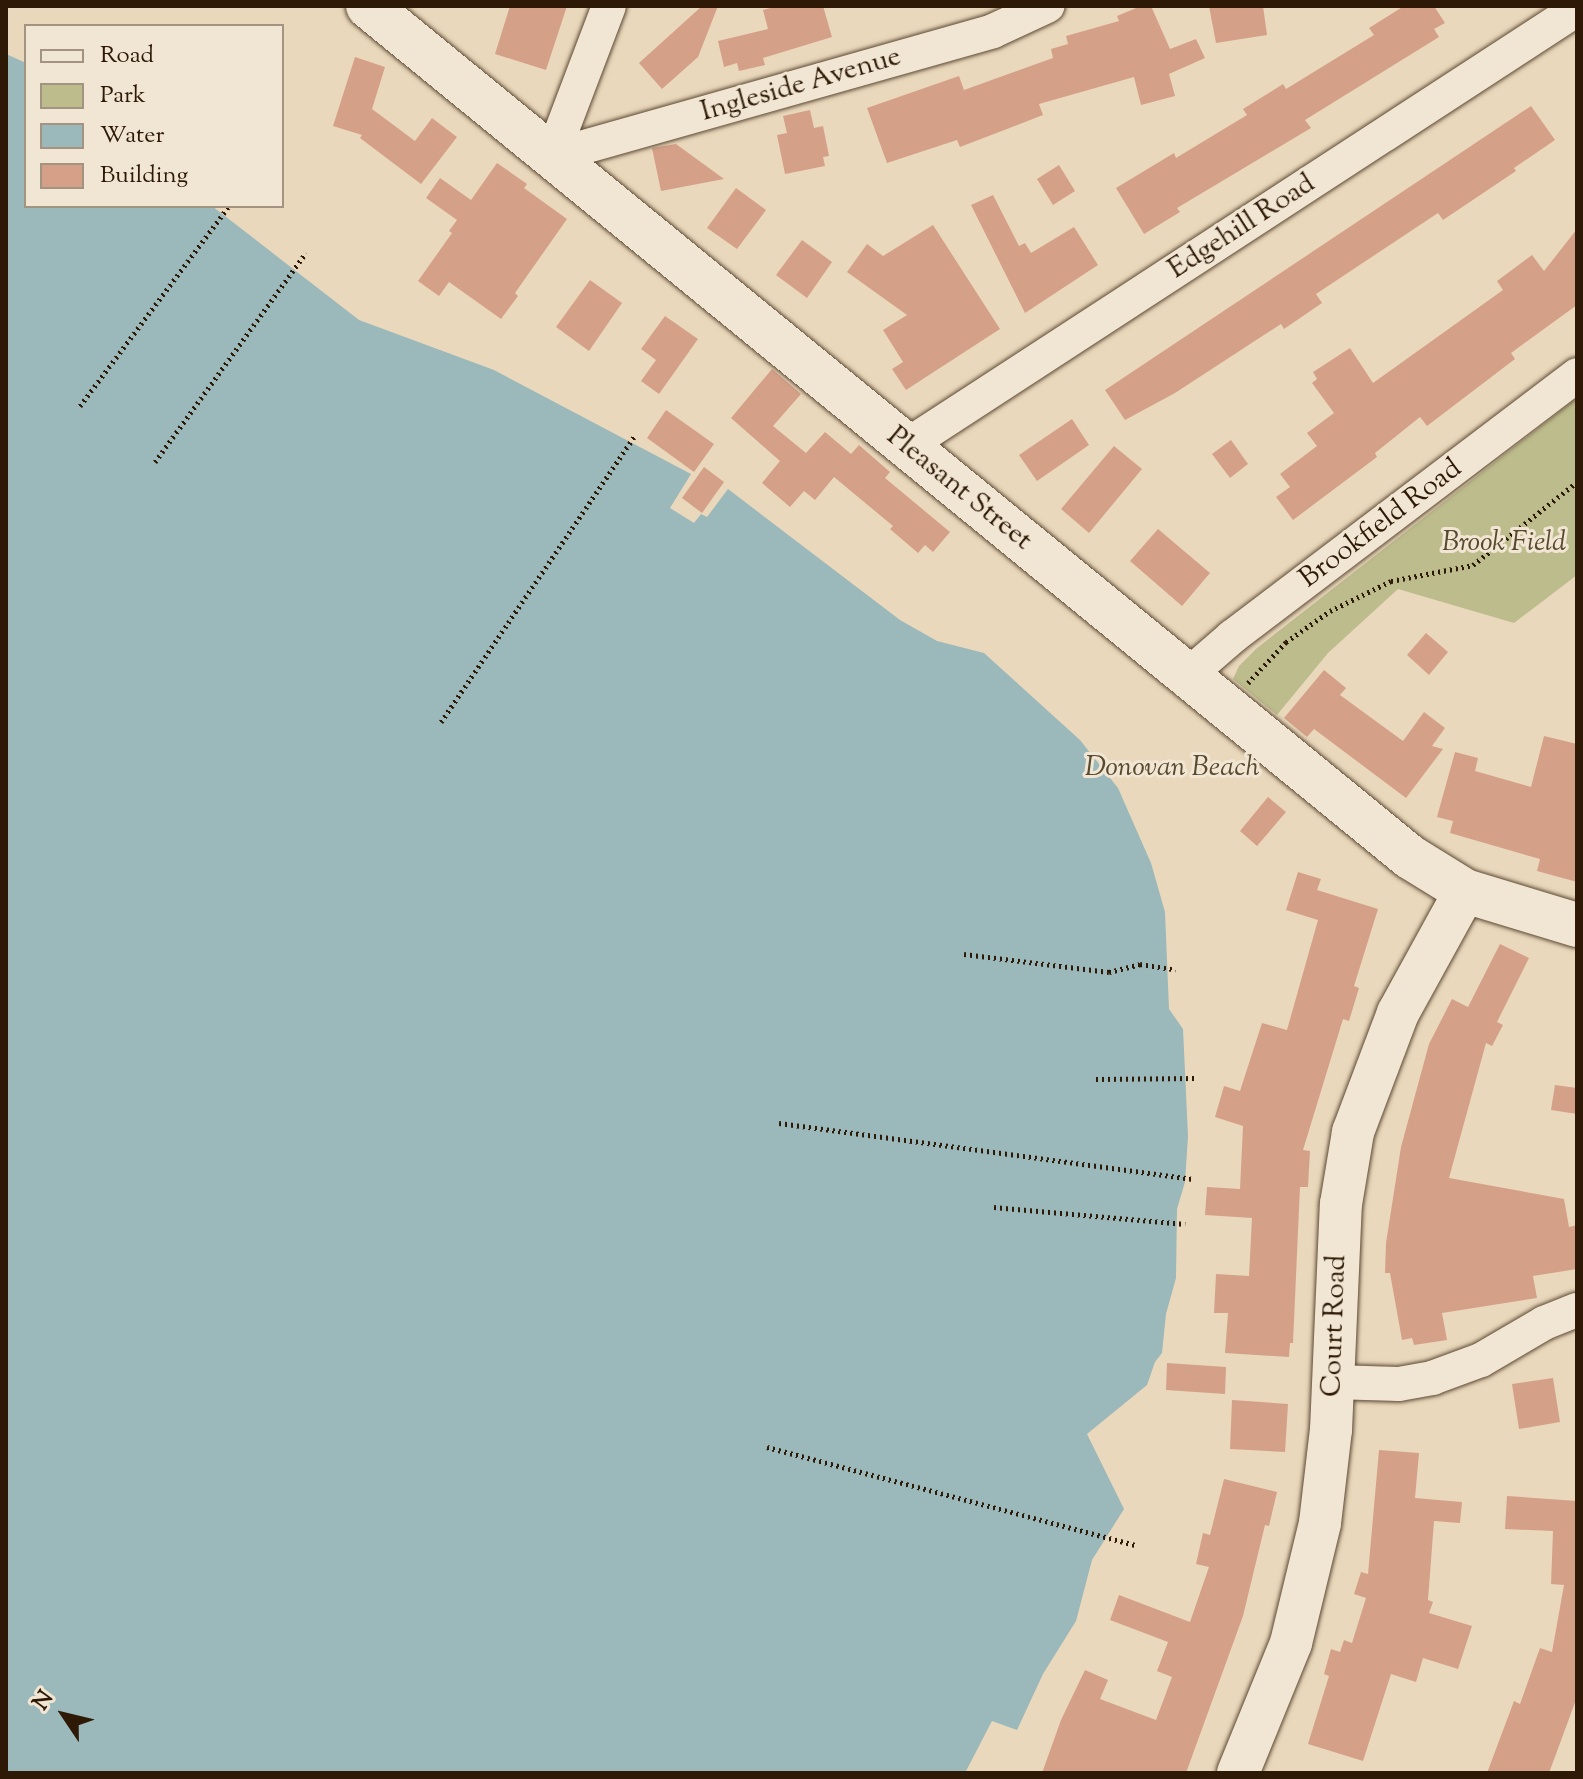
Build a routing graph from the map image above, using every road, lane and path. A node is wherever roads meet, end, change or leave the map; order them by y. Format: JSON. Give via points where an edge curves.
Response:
{"nodes":[{"id":1,"x":368,"y":6,"type":"edge"},
{"id":2,"x":609,"y":6,"type":"edge"},
{"id":3,"x":1047,"y":6,"type":"edge"},
{"id":4,"x":1577,"y":9,"type":"edge"},
{"id":5,"x":552,"y":156,"type":"junction"},
{"id":6,"x":228,"y":208,"type":"edge"},
{"id":7,"x":306,"y":253,"type":"dead end"},
{"id":8,"x":1577,"y":375,"type":"edge"},
{"id":9,"x":80,"y":406,"type":"dead end"},
{"id":10,"x":635,"y":436,"type":"dead end"},
{"id":11,"x":906,"y":446,"type":"junction"},
{"id":12,"x":155,"y":462,"type":"dead end"},
{"id":13,"x":1577,"y":482,"type":"edge"},
{"id":14,"x":1187,"y":676,"type":"junction"},
{"id":15,"x":1244,"y":687,"type":"dead end"},
{"id":16,"x":441,"y":722,"type":"dead end"},
{"id":17,"x":1465,"y":891,"type":"junction"},
{"id":18,"x":1577,"y":925,"type":"edge"},
{"id":19,"x":964,"y":954,"type":"dead end"},
{"id":20,"x":1176,"y":970,"type":"dead end"},
{"id":21,"x":1196,"y":1078,"type":"dead end"},
{"id":22,"x":1096,"y":1079,"type":"dead end"},
{"id":23,"x":779,"y":1123,"type":"dead end"},
{"id":24,"x":1191,"y":1179,"type":"dead end"},
{"id":25,"x":994,"y":1207,"type":"dead end"},
{"id":26,"x":1185,"y":1224,"type":"dead end"},
{"id":27,"x":1577,"y":1310,"type":"edge"},
{"id":28,"x":1333,"y":1382,"type":"junction"},
{"id":29,"x":767,"y":1447,"type":"dead end"},
{"id":30,"x":1135,"y":1545,"type":"dead end"},
{"id":31,"x":1238,"y":1773,"type":"edge"}],
"edges":[{"from":1,"to":5,"type":"main road","name":"Pleasant Street"},
{"from":2,"to":5,"type":"street"},
{"from":3,"to":5,"type":"street","name":"Ingleside Avenue","via":[[993,31]]},
{"from":4,"to":11,"type":"street","name":"Edgehill Road"},
{"from":5,"to":11,"type":"main road","name":"Pleasant Street"},
{"from":6,"to":9,"type":"path"},
{"from":7,"to":12,"type":"path"},
{"from":8,"to":14,"type":"street","name":"Brookfield Road"},
{"from":10,"to":16,"type":"path"},
{"from":11,"to":14,"type":"main road","name":"Pleasant Street"},
{"from":13,"to":15,"type":"path","via":[[1473,565],[1391,581],[1330,611],[1286,642]]},
{"from":14,"to":17,"type":"main road","name":"Pleasant Street","via":[[1392,843]]},
{"from":17,"to":18,"type":"main road","name":"Pleasant Street"},
{"from":17,"to":28,"type":"street","name":"Court Road","via":[[1398,1013],[1353,1132],[1339,1227]]},
{"from":19,"to":20,"type":"path","via":[[1109,972],[1140,964]]},
{"from":21,"to":22,"type":"path"},
{"from":23,"to":24,"type":"path"},
{"from":25,"to":26,"type":"path"},
{"from":27,"to":28,"type":"street","via":[[1481,1360],[1432,1378],[1399,1384]]},
{"from":28,"to":31,"type":"street","name":"Court Road","via":[[1327,1475],[1304,1599],[1274,1690]]},
{"from":29,"to":30,"type":"path"}]}
